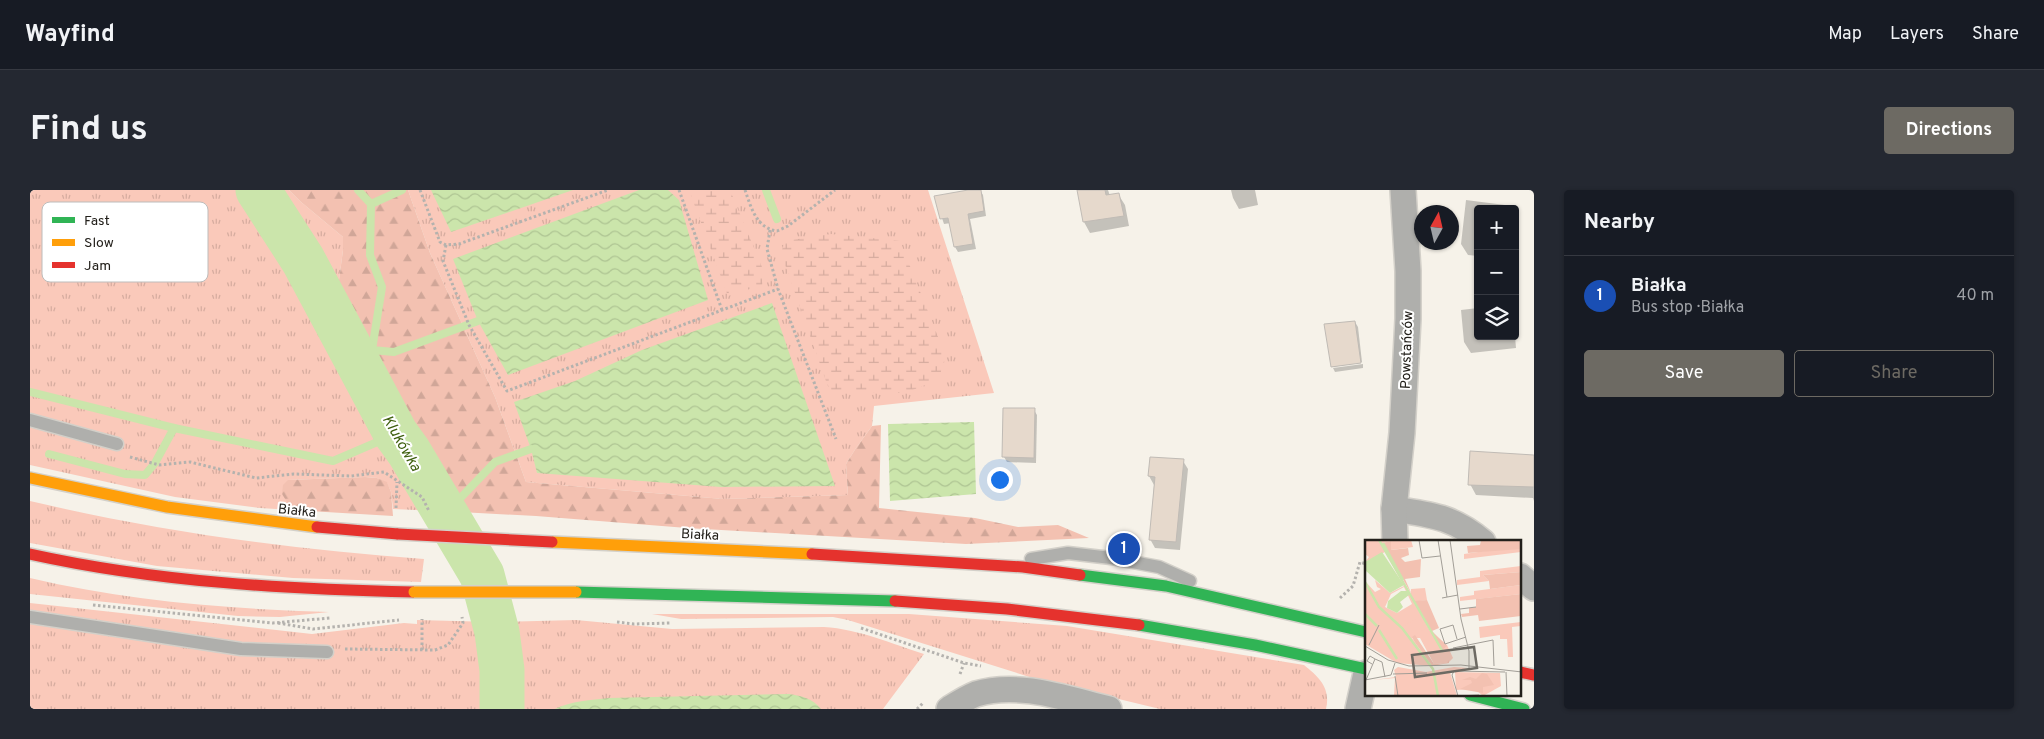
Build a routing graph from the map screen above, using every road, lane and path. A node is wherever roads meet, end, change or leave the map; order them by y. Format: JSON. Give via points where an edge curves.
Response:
{"nodes":[{"id":1,"x":420,"y":190,"type":"edge"},
{"id":2,"x":608,"y":190,"type":"edge"},
{"id":3,"x":679,"y":190,"type":"edge"},
{"id":4,"x":745,"y":190,"type":"edge"},
{"id":5,"x":835,"y":190,"type":"edge"},
{"id":6,"x":1403,"y":190,"type":"edge"},
{"id":7,"x":770,"y":230,"type":"junction"},
{"id":8,"x":446,"y":245,"type":"junction"},
{"id":9,"x":778,"y":289,"type":"junction"},
{"id":10,"x":722,"y":310,"type":"junction"},
{"id":11,"x":30,"y":420,"type":"edge"},
{"id":12,"x":836,"y":439,"type":"dead end"},
{"id":13,"x":117,"y":444,"type":"dead end"},
{"id":14,"x":149,"y":463,"type":"dead end"},
{"id":15,"x":159,"y":465,"type":"dead end"},
{"id":16,"x":30,"y":478,"type":"edge"},
{"id":17,"x":397,"y":481,"type":"dead end"},
{"id":18,"x":1394,"y":509,"type":"junction"},
{"id":19,"x":395,"y":514,"type":"dead end"},
{"id":20,"x":1384,"y":540,"type":"edge"},
{"id":21,"x":1395,"y":540,"type":"edge"},
{"id":22,"x":1479,"y":540,"type":"edge"},
{"id":23,"x":30,"y":554,"type":"edge"},
{"id":24,"x":994,"y":564,"type":"junction"},
{"id":25,"x":1522,"y":578,"type":"edge"},
{"id":26,"x":1534,"y":588,"type":"edge"},
{"id":27,"x":1233,"y":600,"type":"junction"},
{"id":28,"x":87,"y":604,"type":"dead end"},
{"id":29,"x":30,"y":617,"type":"edge"},
{"id":30,"x":340,"y":617,"type":"dead end"},
{"id":31,"x":422,"y":619,"type":"dead end"},
{"id":32,"x":402,"y":620,"type":"dead end"},
{"id":33,"x":273,"y":622,"type":"junction"},
{"id":34,"x":671,"y":623,"type":"dead end"},
{"id":35,"x":679,"y":623,"type":"dead end"},
{"id":36,"x":859,"y":627,"type":"dead end"},
{"id":37,"x":1365,"y":632,"type":"edge"},
{"id":38,"x":422,"y":650,"type":"dead end"},
{"id":39,"x":328,"y":652,"type":"dead end"},
{"id":40,"x":964,"y":662,"type":"dead end"},
{"id":41,"x":1365,"y":669,"type":"edge"},
{"id":42,"x":1365,"y":678,"type":"edge"},
{"id":43,"x":1477,"y":697,"type":"edge"},
{"id":44,"x":1507,"y":706,"type":"edge"},
{"id":45,"x":949,"y":709,"type":"edge"},
{"id":46,"x":1109,"y":709,"type":"edge"},
{"id":47,"x":1358,"y":709,"type":"edge"},
{"id":48,"x":1524,"y":709,"type":"edge"}],
"edges":[{"from":1,"to":8,"type":"path","via":[[440,242]]},
{"from":2,"to":8,"type":"path","via":[[459,244]]},
{"from":3,"to":10,"type":"path"},
{"from":4,"to":7,"type":"path","via":[[754,214]]},
{"from":5,"to":7,"type":"path","via":[[788,226]]},
{"from":6,"to":18,"type":"street","name":"Powstańców","via":[[1408,319]]},
{"from":7,"to":9,"type":"path","via":[[767,249]]},
{"from":8,"to":10,"type":"path","via":[[443,261],[469,325],[507,391]]},
{"from":9,"to":10,"type":"path"},
{"from":9,"to":12,"type":"path"},
{"from":11,"to":13,"type":"lane"},
{"from":14,"to":15,"type":"path"},
{"from":16,"to":24,"type":"highway","name":"Białka","bridge":true,"via":[[128,501],[303,526],[398,534]]},
{"from":17,"to":19,"type":"path"},
{"from":18,"to":20,"type":"street","name":"Powstańców"},
{"from":18,"to":21,"type":"street","name":"Powstańców"},
{"from":18,"to":22,"type":"street","via":[[1446,518]]},
{"from":23,"to":41,"type":"highway","bridge":true,"via":[[131,573],[290,588],[576,592],[968,606],[1154,627]]},
{"from":24,"to":27,"type":"highway","name":"Białka","via":[[1128,580]]},
{"from":24,"to":27,"type":"lane","via":[[1068,553],[1111,558],[1159,567]]},
{"from":25,"to":26,"type":"street"},
{"from":27,"to":37,"type":"highway","name":"Białka"},
{"from":28,"to":33,"type":"path"},
{"from":29,"to":39,"type":"lane","via":[[240,648]]},
{"from":30,"to":33,"type":"path"},
{"from":31,"to":38,"type":"path"},
{"from":32,"to":33,"type":"path","via":[[313,629]]},
{"from":34,"to":35,"type":"path"},
{"from":36,"to":40,"type":"path"},
{"from":42,"to":47,"type":"street"},
{"from":43,"to":44,"type":"highway"},
{"from":44,"to":48,"type":"highway"},
{"from":45,"to":46,"type":"street","via":[[975,695],[1012,690]]}]}
